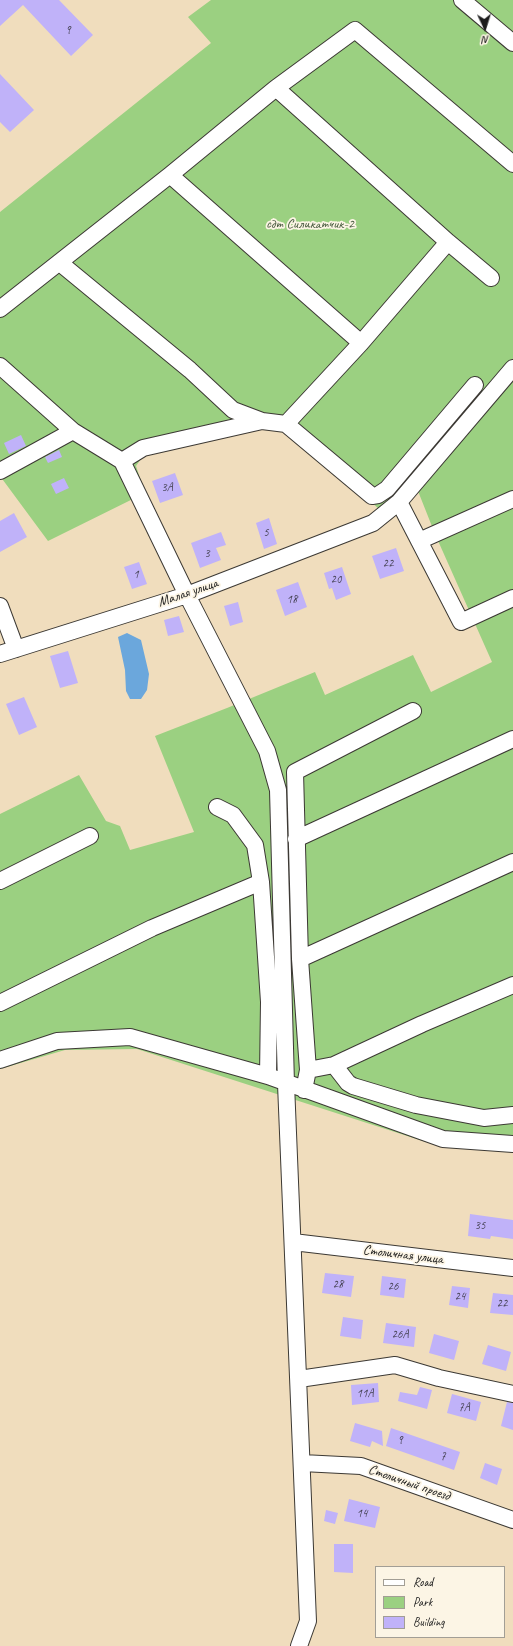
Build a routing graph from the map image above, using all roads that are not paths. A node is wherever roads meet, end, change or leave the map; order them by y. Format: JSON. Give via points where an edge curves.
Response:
{"nodes":[{"id":1,"x":462,"y":0,"type":"edge"},
{"id":2,"x":513,"y":43,"type":"edge"},
{"id":3,"x":276,"y":88,"type":"junction"},
{"id":4,"x":513,"y":164,"type":"edge"},
{"id":5,"x":170,"y":175,"type":"junction"},
{"id":6,"x":448,"y":242,"type":"junction"},
{"id":7,"x":60,"y":263,"type":"junction"},
{"id":8,"x":492,"y":278,"type":"dead end"},
{"id":9,"x":0,"y":309,"type":"edge"},
{"id":10,"x":360,"y":343,"type":"junction"},
{"id":11,"x":0,"y":366,"type":"edge"},
{"id":12,"x":513,"y":368,"type":"edge"},
{"id":13,"x":475,"y":385,"type":"dead end"},
{"id":14,"x":262,"y":422,"type":"junction"},
{"id":15,"x":286,"y":424,"type":"junction"},
{"id":16,"x":73,"y":431,"type":"junction"},
{"id":17,"x":122,"y":461,"type":"junction"},
{"id":18,"x":0,"y":471,"type":"edge"},
{"id":19,"x":513,"y":499,"type":"edge"},
{"id":20,"x":399,"y":502,"type":"junction"},
{"id":21,"x":419,"y":542,"type":"junction"},
{"id":22,"x":187,"y":595,"type":"junction"},
{"id":23,"x":513,"y":598,"type":"edge"},
{"id":24,"x":0,"y":606,"type":"edge"},
{"id":25,"x":16,"y":649,"type":"junction"},
{"id":26,"x":0,"y":654,"type":"edge"},
{"id":27,"x":413,"y":711,"type":"dead end"},
{"id":28,"x":513,"y":739,"type":"edge"},
{"id":29,"x":217,"y":807,"type":"dead end"},
{"id":30,"x":90,"y":836,"type":"dead end"},
{"id":31,"x":296,"y":839,"type":"junction"},
{"id":32,"x":513,"y":862,"type":"edge"},
{"id":33,"x":0,"y":880,"type":"edge"},
{"id":34,"x":261,"y":882,"type":"junction"},
{"id":35,"x":300,"y":958,"type":"junction"},
{"id":36,"x":513,"y":985,"type":"edge"},
{"id":37,"x":0,"y":1003,"type":"edge"},
{"id":38,"x":0,"y":1060,"type":"edge"},
{"id":39,"x":334,"y":1065,"type":"junction"},
{"id":40,"x":308,"y":1070,"type":"junction"},
{"id":41,"x":268,"y":1076,"type":"junction"},
{"id":42,"x":286,"y":1084,"type":"junction"},
{"id":43,"x":304,"y":1090,"type":"junction"},
{"id":44,"x":513,"y":1115,"type":"edge"},
{"id":45,"x":513,"y":1144,"type":"edge"},
{"id":46,"x":293,"y":1242,"type":"junction"},
{"id":47,"x":513,"y":1268,"type":"edge"},
{"id":48,"x":298,"y":1379,"type":"junction"},
{"id":49,"x":513,"y":1394,"type":"edge"},
{"id":50,"x":302,"y":1463,"type":"junction"},
{"id":51,"x":513,"y":1520,"type":"edge"},
{"id":52,"x":299,"y":1646,"type":"edge"}],
"edges":[{"from":1,"to":2,"type":"street"},
{"from":3,"to":4,"type":"street","via":[[355,30]]},
{"from":3,"to":5,"type":"street"},
{"from":3,"to":6,"type":"street"},
{"from":5,"to":7,"type":"street"},
{"from":5,"to":10,"type":"street"},
{"from":6,"to":8,"type":"street"},
{"from":6,"to":10,"type":"street"},
{"from":7,"to":9,"type":"street"},
{"from":7,"to":14,"type":"street","via":[[190,370],[233,410]]},
{"from":10,"to":15,"type":"street"},
{"from":11,"to":16,"type":"street"},
{"from":12,"to":20,"type":"street","name":"Малая улица"},
{"from":13,"to":15,"type":"street","via":[[388,489],[378,495],[372,496]]},
{"from":14,"to":15,"type":"street"},
{"from":14,"to":17,"type":"street","via":[[144,448]]},
{"from":16,"to":17,"type":"street"},
{"from":16,"to":18,"type":"street"},
{"from":17,"to":22,"type":"street"},
{"from":19,"to":21,"type":"street"},
{"from":20,"to":21,"type":"street"},
{"from":20,"to":22,"type":"street","name":"Малая улица","via":[[373,523]]},
{"from":21,"to":23,"type":"street","via":[[462,622]]},
{"from":22,"to":25,"type":"street","name":"Малая улица"},
{"from":22,"to":42,"type":"street","via":[[267,751],[278,790]]},
{"from":24,"to":25,"type":"street"},
{"from":25,"to":26,"type":"street","name":"Малая улица"},
{"from":27,"to":31,"type":"street","via":[[295,772]]},
{"from":28,"to":31,"type":"street"},
{"from":29,"to":34,"type":"street","via":[[233,815],[255,845]]},
{"from":30,"to":33,"type":"street"},
{"from":31,"to":35,"type":"street"},
{"from":32,"to":35,"type":"street"},
{"from":34,"to":37,"type":"street","via":[[152,928]]},
{"from":34,"to":41,"type":"street","via":[[269,1002]]},
{"from":35,"to":40,"type":"street"},
{"from":36,"to":39,"type":"street"},
{"from":38,"to":41,"type":"street","via":[[57,1041],[130,1037]]},
{"from":39,"to":40,"type":"street"},
{"from":39,"to":44,"type":"street","via":[[353,1086],[416,1105],[484,1118]]},
{"from":40,"to":43,"type":"street"},
{"from":41,"to":42,"type":"street"},
{"from":42,"to":43,"type":"street"},
{"from":42,"to":46,"type":"street"},
{"from":43,"to":45,"type":"street","via":[[442,1139]]},
{"from":46,"to":47,"type":"street","name":"Столичная улица"},
{"from":46,"to":48,"type":"street"},
{"from":48,"to":49,"type":"street","via":[[395,1365],[439,1378]]},
{"from":48,"to":50,"type":"street"},
{"from":50,"to":51,"type":"street","name":"Столичный проезд","via":[[361,1466]]},
{"from":50,"to":52,"type":"street","via":[[308,1620]]}]}
